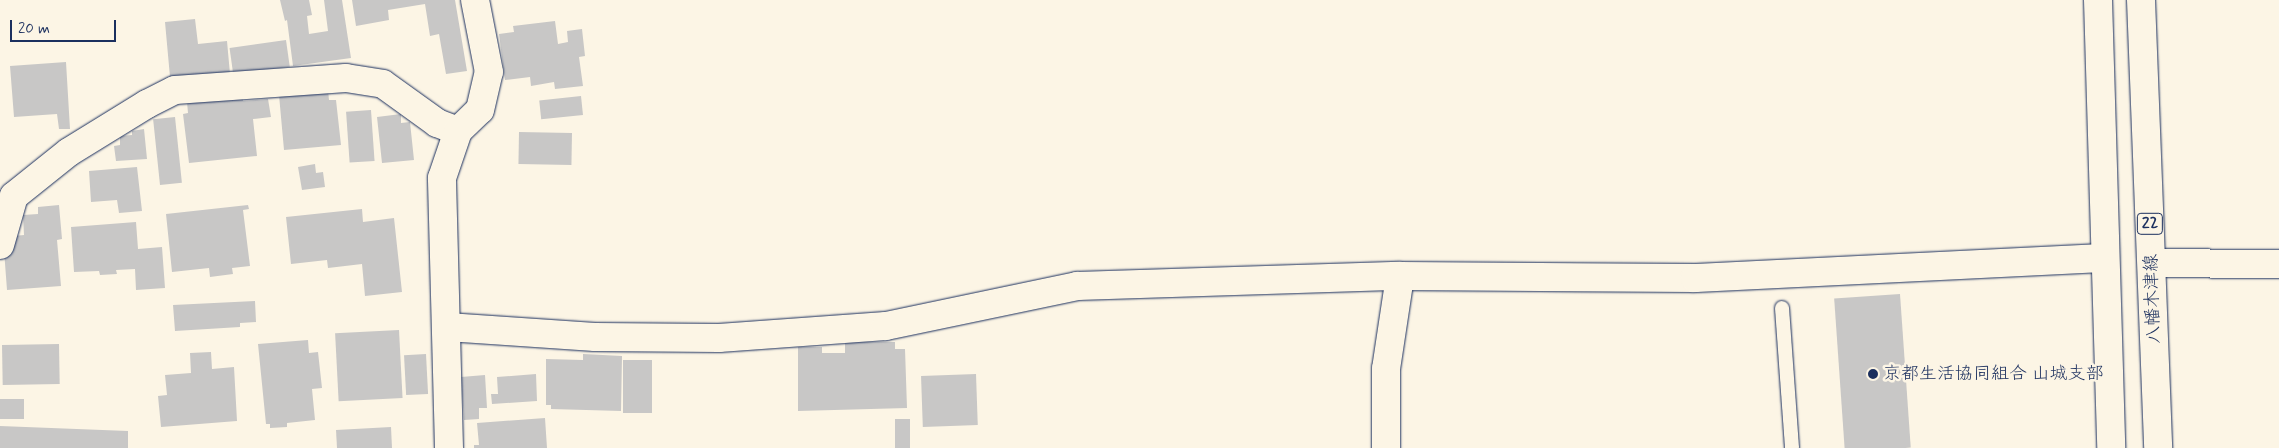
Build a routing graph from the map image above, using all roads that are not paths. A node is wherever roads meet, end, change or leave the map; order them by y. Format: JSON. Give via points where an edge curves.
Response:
{"nodes":[{"id":1,"x":475,"y":0,"type":"edge"},
{"id":2,"x":2098,"y":0,"type":"edge"},
{"id":3,"x":2142,"y":0,"type":"edge"},
{"id":4,"x":458,"y":131,"type":"junction"},
{"id":5,"x":0,"y":245,"type":"edge"},
{"id":6,"x":2104,"y":258,"type":"junction"},
{"id":7,"x":2152,"y":263,"type":"junction"},
{"id":8,"x":2279,"y":264,"type":"edge"},
{"id":9,"x":1400,"y":276,"type":"junction"},
{"id":10,"x":1782,"y":308,"type":"dead end"},
{"id":11,"x":447,"y":327,"type":"junction"},
{"id":12,"x":449,"y":448,"type":"edge"},
{"id":13,"x":1386,"y":448,"type":"edge"},
{"id":14,"x":1792,"y":448,"type":"edge"},
{"id":15,"x":2111,"y":448,"type":"edge"},
{"id":16,"x":2158,"y":448,"type":"edge"}],
"edges":[{"from":1,"to":4,"type":"street","via":[[489,72],[480,110]]},
{"from":2,"to":6,"type":"street"},
{"from":3,"to":7,"type":"street","name":"八幡木津線","number":"22"},
{"from":4,"to":5,"type":"street","via":[[437,123],[383,84],[346,78],[175,90],[69,152],[14,196]]},
{"from":4,"to":11,"type":"street","via":[[442,178]]},
{"from":6,"to":9,"type":"street","via":[[1695,278]]},
{"from":6,"to":15,"type":"street"},
{"from":7,"to":8,"type":"street"},
{"from":7,"to":16,"type":"street","name":"八幡木津線","number":"22"},
{"from":9,"to":11,"type":"street","via":[[1077,286],[886,326],[719,338],[595,337]]},
{"from":9,"to":13,"type":"street","via":[[1386,369]]},
{"from":10,"to":14,"type":"lane"},
{"from":11,"to":12,"type":"street"}]}
